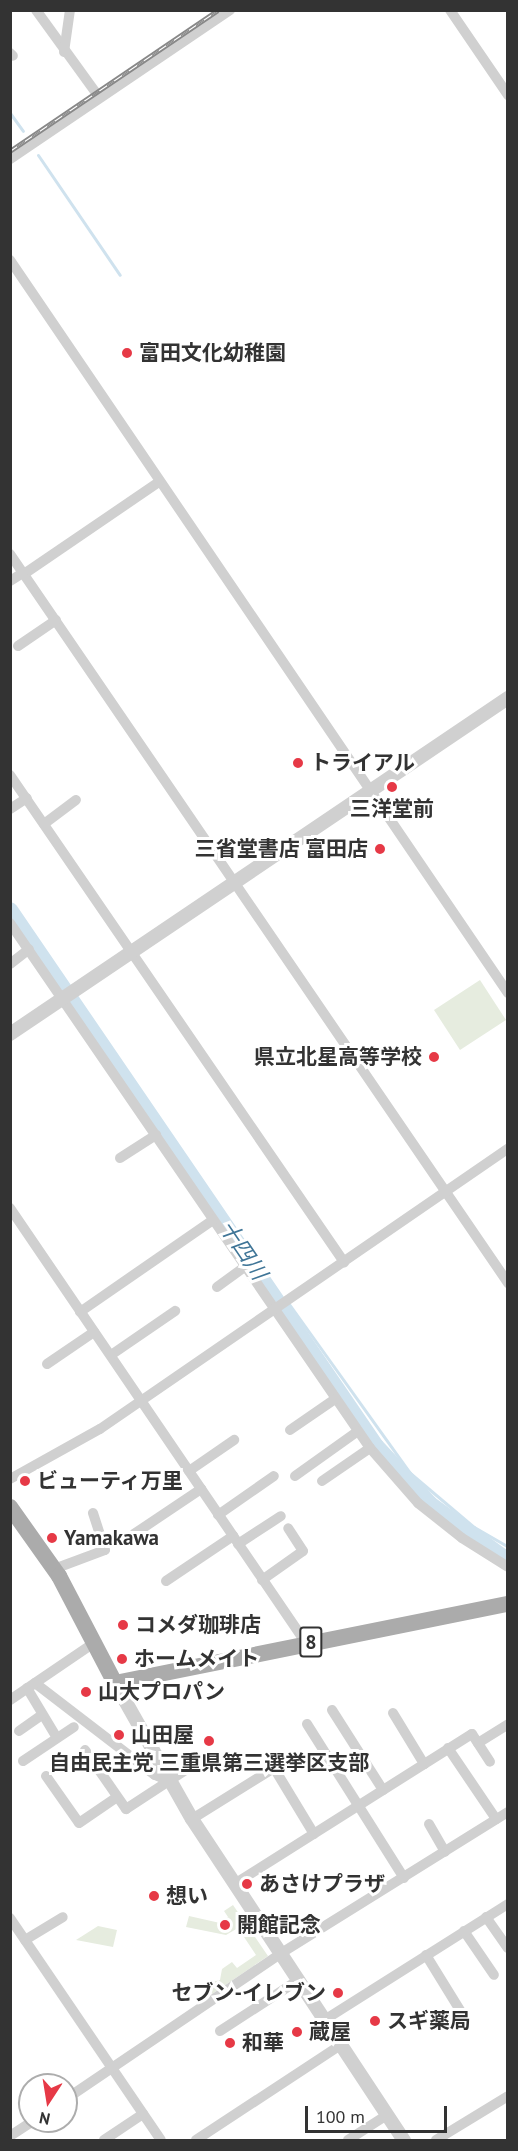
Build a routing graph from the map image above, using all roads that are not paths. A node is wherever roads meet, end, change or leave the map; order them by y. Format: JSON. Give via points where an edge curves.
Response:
{"nodes":[{"id":1,"x":36,"y":10,"type":"edge"},
{"id":2,"x":70,"y":10,"type":"edge"},
{"id":3,"x":230,"y":10,"type":"edge"},
{"id":4,"x":450,"y":10,"type":"edge"},
{"id":5,"x":64,"y":52,"type":"junction"},
{"id":6,"x":96,"y":93,"type":"dead end"},
{"id":7,"x":507,"y":94,"type":"edge"},
{"id":8,"x":10,"y":159,"type":"edge"},
{"id":9,"x":10,"y":260,"type":"edge"},
{"id":10,"x":159,"y":482,"type":"junction"},
{"id":11,"x":10,"y":554,"type":"edge"},
{"id":12,"x":23,"y":573,"type":"junction"},
{"id":13,"x":10,"y":581,"type":"edge"},
{"id":14,"x":56,"y":620,"type":"junction"},
{"id":15,"x":18,"y":646,"type":"dead end"},
{"id":16,"x":507,"y":698,"type":"edge"},
{"id":17,"x":10,"y":775,"type":"edge"},
{"id":18,"x":371,"y":791,"type":"junction"},
{"id":19,"x":27,"y":798,"type":"junction"},
{"id":20,"x":76,"y":800,"type":"dead end"},
{"id":21,"x":10,"y":809,"type":"edge"},
{"id":22,"x":44,"y":824,"type":"junction"},
{"id":23,"x":235,"y":882,"type":"junction"},
{"id":24,"x":10,"y":923,"type":"edge"},
{"id":25,"x":29,"y":950,"type":"junction"},
{"id":26,"x":132,"y":951,"type":"junction"},
{"id":27,"x":10,"y":964,"type":"edge"},
{"id":28,"x":507,"y":993,"type":"edge"},
{"id":29,"x":63,"y":998,"type":"junction"},
{"id":30,"x":10,"y":1034,"type":"edge"},
{"id":31,"x":156,"y":1135,"type":"junction"},
{"id":32,"x":507,"y":1149,"type":"edge"},
{"id":33,"x":120,"y":1158,"type":"dead end"},
{"id":34,"x":445,"y":1193,"type":"junction"},
{"id":35,"x":10,"y":1208,"type":"edge"},
{"id":36,"x":213,"y":1220,"type":"junction"},
{"id":37,"x":344,"y":1262,"type":"junction"},
{"id":38,"x":245,"y":1267,"type":"junction"},
{"id":39,"x":507,"y":1282,"type":"edge"},
{"id":40,"x":216,"y":1287,"type":"dead end"},
{"id":41,"x":277,"y":1308,"type":"junction"},
{"id":42,"x":175,"y":1311,"type":"dead end"},
{"id":43,"x":80,"y":1312,"type":"junction"},
{"id":44,"x":94,"y":1332,"type":"junction"},
{"id":45,"x":111,"y":1355,"type":"junction"},
{"id":46,"x":47,"y":1364,"type":"dead end"},
{"id":47,"x":335,"y":1399,"type":"junction"},
{"id":48,"x":141,"y":1400,"type":"junction"},
{"id":49,"x":290,"y":1430,"type":"dead end"},
{"id":50,"x":358,"y":1431,"type":"junction"},
{"id":51,"x":234,"y":1440,"type":"dead end"},
{"id":52,"x":370,"y":1448,"type":"junction"},
{"id":53,"x":189,"y":1471,"type":"junction"},
{"id":54,"x":274,"y":1476,"type":"dead end"},
{"id":55,"x":295,"y":1476,"type":"dead end"},
{"id":56,"x":10,"y":1479,"type":"edge"},
{"id":57,"x":322,"y":1480,"type":"dead end"},
{"id":58,"x":201,"y":1489,"type":"junction"},
{"id":59,"x":10,"y":1507,"type":"edge"},
{"id":60,"x":93,"y":1513,"type":"dead end"},
{"id":61,"x":218,"y":1515,"type":"junction"},
{"id":62,"x":281,"y":1515,"type":"dead end"},
{"id":63,"x":288,"y":1528,"type":"dead end"},
{"id":64,"x":135,"y":1534,"type":"dead end"},
{"id":65,"x":235,"y":1540,"type":"junction"},
{"id":66,"x":507,"y":1567,"type":"edge"},
{"id":67,"x":54,"y":1569,"type":"junction"},
{"id":68,"x":262,"y":1580,"type":"junction"},
{"id":69,"x":166,"y":1581,"type":"dead end"},
{"id":70,"x":507,"y":1604,"type":"edge"},
{"id":71,"x":94,"y":1643,"type":"junction"},
{"id":72,"x":306,"y":1643,"type":"junction"},
{"id":73,"x":115,"y":1683,"type":"junction"},
{"id":74,"x":31,"y":1686,"type":"junction"},
{"id":75,"x":10,"y":1700,"type":"edge"},
{"id":76,"x":332,"y":1710,"type":"dead end"},
{"id":77,"x":393,"y":1713,"type":"dead end"},
{"id":78,"x":42,"y":1715,"type":"junction"},
{"id":79,"x":307,"y":1724,"type":"dead end"},
{"id":80,"x":507,"y":1724,"type":"edge"},
{"id":81,"x":74,"y":1727,"type":"dead end"},
{"id":82,"x":20,"y":1731,"type":"dead end"},
{"id":83,"x":57,"y":1738,"type":"junction"},
{"id":84,"x":478,"y":1743,"type":"junction"},
{"id":85,"x":448,"y":1748,"type":"junction"},
{"id":86,"x":85,"y":1750,"type":"dead end"},
{"id":87,"x":204,"y":1758,"type":"dead end"},
{"id":88,"x":23,"y":1761,"type":"dead end"},
{"id":89,"x":490,"y":1762,"type":"dead end"},
{"id":90,"x":424,"y":1764,"type":"junction"},
{"id":91,"x":46,"y":1776,"type":"dead end"},
{"id":92,"x":169,"y":1781,"type":"junction"},
{"id":93,"x":384,"y":1790,"type":"junction"},
{"id":94,"x":117,"y":1797,"type":"junction"},
{"id":95,"x":359,"y":1805,"type":"junction"},
{"id":96,"x":507,"y":1812,"type":"edge"},
{"id":97,"x":192,"y":1819,"type":"junction"},
{"id":98,"x":496,"y":1820,"type":"junction"},
{"id":99,"x":429,"y":1824,"type":"dead end"},
{"id":100,"x":314,"y":1834,"type":"junction"},
{"id":101,"x":445,"y":1852,"type":"junction"},
{"id":102,"x":404,"y":1878,"type":"junction"},
{"id":103,"x":236,"y":1883,"type":"junction"},
{"id":104,"x":507,"y":1904,"type":"edge"},
{"id":105,"x":63,"y":1917,"type":"dead end"},
{"id":106,"x":486,"y":1917,"type":"junction"},
{"id":107,"x":10,"y":1918,"type":"edge"},
{"id":108,"x":464,"y":1931,"type":"junction"},
{"id":109,"x":25,"y":1940,"type":"junction"},
{"id":110,"x":507,"y":1948,"type":"edge"},
{"id":111,"x":283,"y":1952,"type":"junction"},
{"id":112,"x":426,"y":1955,"type":"junction"},
{"id":113,"x":494,"y":1975,"type":"dead end"},
{"id":114,"x":300,"y":1979,"type":"junction"},
{"id":115,"x":326,"y":2019,"type":"junction"},
{"id":116,"x":466,"y":2020,"type":"dead end"},
{"id":117,"x":220,"y":2031,"type":"dead end"},
{"id":118,"x":342,"y":2044,"type":"junction"},
{"id":119,"x":112,"y":2068,"type":"junction"},
{"id":120,"x":78,"y":2091,"type":"edge"},
{"id":121,"x":507,"y":2096,"type":"edge"},
{"id":122,"x":143,"y":2114,"type":"junction"},
{"id":123,"x":387,"y":2115,"type":"junction"},
{"id":124,"x":104,"y":2140,"type":"edge"},
{"id":125,"x":161,"y":2140,"type":"edge"},
{"id":126,"x":197,"y":2140,"type":"edge"},
{"id":127,"x":348,"y":2140,"type":"edge"},
{"id":128,"x":404,"y":2140,"type":"edge"},
{"id":129,"x":436,"y":2140,"type":"edge"}],
"edges":[{"from":1,"to":5,"type":"street"},
{"from":2,"to":5,"type":"street"},
{"from":3,"to":8,"type":"street"},
{"from":4,"to":7,"type":"street"},
{"from":5,"to":6,"type":"street"},
{"from":9,"to":10,"type":"street"},
{"from":10,"to":12,"type":"street"},
{"from":10,"to":18,"type":"street"},
{"from":11,"to":12,"type":"street"},
{"from":12,"to":13,"type":"street"},
{"from":12,"to":14,"type":"street"},
{"from":14,"to":15,"type":"street"},
{"from":14,"to":23,"type":"street"},
{"from":16,"to":18,"type":"street"},
{"from":17,"to":19,"type":"street"},
{"from":18,"to":23,"type":"street"},
{"from":18,"to":28,"type":"street"},
{"from":19,"to":21,"type":"street"},
{"from":19,"to":22,"type":"street"},
{"from":20,"to":22,"type":"street"},
{"from":22,"to":26,"type":"street"},
{"from":23,"to":26,"type":"street"},
{"from":23,"to":34,"type":"street"},
{"from":24,"to":25,"type":"street"},
{"from":25,"to":27,"type":"street"},
{"from":25,"to":29,"type":"street"},
{"from":26,"to":29,"type":"street"},
{"from":26,"to":37,"type":"street"},
{"from":29,"to":30,"type":"street"},
{"from":29,"to":31,"type":"street"},
{"from":31,"to":33,"type":"street"},
{"from":31,"to":36,"type":"street"},
{"from":32,"to":34,"type":"street"},
{"from":34,"to":37,"type":"street"},
{"from":34,"to":39,"type":"street"},
{"from":35,"to":43,"type":"street"},
{"from":36,"to":38,"type":"street"},
{"from":36,"to":43,"type":"street"},
{"from":37,"to":41,"type":"street"},
{"from":38,"to":40,"type":"street"},
{"from":38,"to":41,"type":"street"},
{"from":41,"to":47,"type":"street"},
{"from":41,"to":48,"type":"street"},
{"from":42,"to":45,"type":"street"},
{"from":43,"to":44,"type":"street"},
{"from":44,"to":45,"type":"street"},
{"from":44,"to":46,"type":"street"},
{"from":45,"to":48,"type":"street"},
{"from":47,"to":49,"type":"street"},
{"from":47,"to":50,"type":"street"},
{"from":48,"to":53,"type":"street"},
{"from":48,"to":56,"type":"street","via":[[76,1445]]},
{"from":50,"to":52,"type":"street"},
{"from":50,"to":55,"type":"street"},
{"from":51,"to":53,"type":"street"},
{"from":52,"to":57,"type":"street"},
{"from":52,"to":66,"type":"street","via":[[418,1503]]},
{"from":53,"to":58,"type":"street"},
{"from":54,"to":61,"type":"street"},
{"from":58,"to":61,"type":"street"},
{"from":58,"to":64,"type":"street"},
{"from":59,"to":67,"type":"main road"},
{"from":60,"to":67,"type":"street","via":[[105,1550]]},
{"from":61,"to":65,"type":"street"},
{"from":62,"to":65,"type":"street"},
{"from":63,"to":68,"type":"street","via":[[303,1551]]},
{"from":65,"to":68,"type":"street"},
{"from":65,"to":69,"type":"street"},
{"from":67,"to":71,"type":"main road"},
{"from":68,"to":72,"type":"street"},
{"from":70,"to":72,"type":"main road","number":"8"},
{"from":71,"to":73,"type":"main road"},
{"from":71,"to":74,"type":"street"},
{"from":72,"to":73,"type":"main road","number":"8"},
{"from":73,"to":92,"type":"street"},
{"from":74,"to":75,"type":"street"},
{"from":74,"to":78,"type":"street"},
{"from":74,"to":92,"type":"street"},
{"from":76,"to":93,"type":"street"},
{"from":77,"to":90,"type":"street"},
{"from":78,"to":82,"type":"street"},
{"from":78,"to":83,"type":"street"},
{"from":79,"to":95,"type":"street"},
{"from":80,"to":84,"type":"street"},
{"from":81,"to":83,"type":"street"},
{"from":83,"to":88,"type":"street"},
{"from":84,"to":85,"type":"street","via":[[472,1734]]},
{"from":84,"to":89,"type":"street"},
{"from":85,"to":90,"type":"street"},
{"from":85,"to":98,"type":"street"},
{"from":86,"to":94,"type":"street"},
{"from":87,"to":92,"type":"street"},
{"from":90,"to":93,"type":"street"},
{"from":91,"to":94,"type":"street","via":[[79,1823]]},
{"from":92,"to":94,"type":"street","via":[[126,1809]]},
{"from":92,"to":97,"type":"street"},
{"from":93,"to":95,"type":"street"},
{"from":95,"to":100,"type":"street"},
{"from":95,"to":102,"type":"street"},
{"from":96,"to":98,"type":"street"},
{"from":97,"to":100,"type":"street","via":[[274,1768]]},
{"from":97,"to":103,"type":"street"},
{"from":98,"to":101,"type":"street"},
{"from":99,"to":101,"type":"street"},
{"from":100,"to":103,"type":"street"},
{"from":101,"to":102,"type":"street"},
{"from":102,"to":111,"type":"street"},
{"from":103,"to":111,"type":"street"},
{"from":104,"to":106,"type":"street"},
{"from":105,"to":109,"type":"street"},
{"from":106,"to":108,"type":"street"},
{"from":106,"to":110,"type":"street"},
{"from":107,"to":109,"type":"street"},
{"from":108,"to":112,"type":"street"},
{"from":108,"to":113,"type":"street"},
{"from":109,"to":119,"type":"street"},
{"from":111,"to":114,"type":"street"},
{"from":111,"to":119,"type":"street"},
{"from":112,"to":115,"type":"street"},
{"from":112,"to":116,"type":"street"},
{"from":114,"to":115,"type":"street"},
{"from":114,"to":117,"type":"street"},
{"from":115,"to":118,"type":"street"},
{"from":118,"to":123,"type":"street"},
{"from":118,"to":126,"type":"street"},
{"from":119,"to":120,"type":"street"},
{"from":119,"to":122,"type":"street"},
{"from":121,"to":129,"type":"street"},
{"from":122,"to":124,"type":"street"},
{"from":122,"to":125,"type":"street"},
{"from":123,"to":127,"type":"street"},
{"from":123,"to":128,"type":"street"}]}
